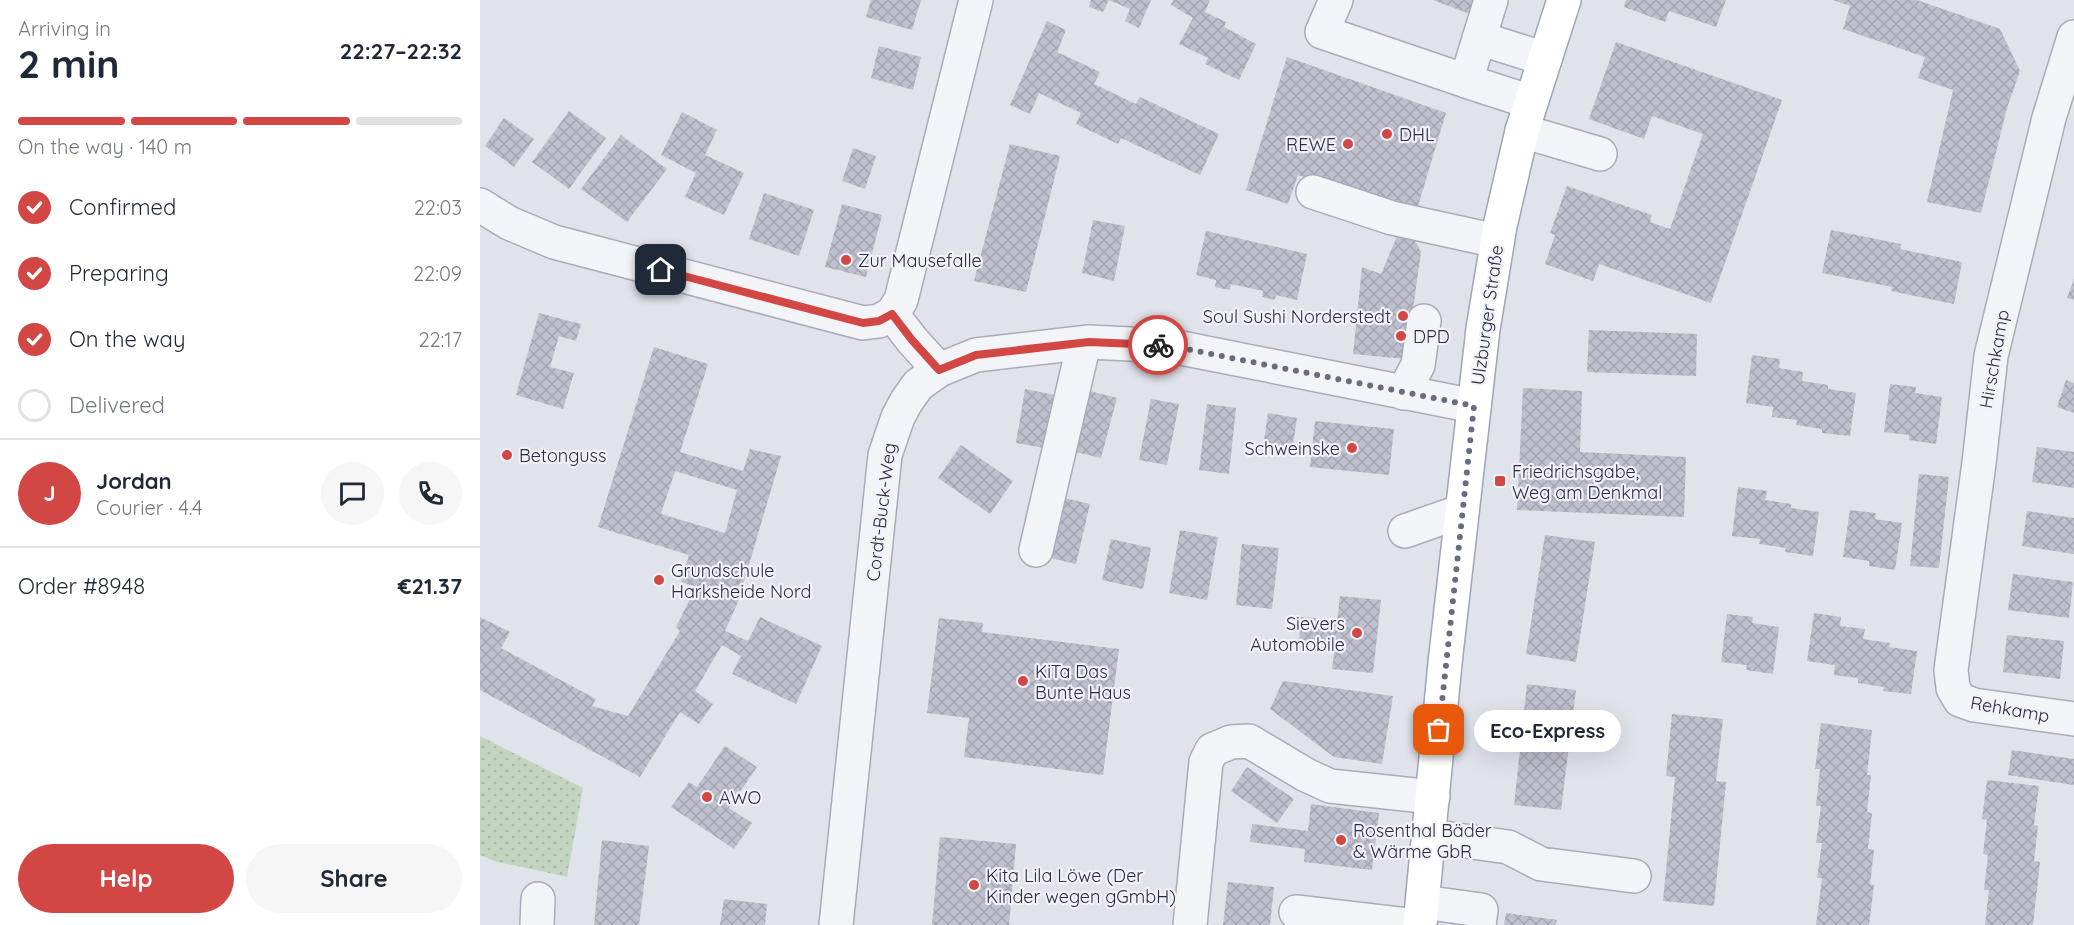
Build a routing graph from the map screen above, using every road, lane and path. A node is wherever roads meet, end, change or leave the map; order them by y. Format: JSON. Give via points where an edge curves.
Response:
{"nodes":[{"id":1,"x":976,"y":0,"type":"edge"},
{"id":2,"x":1336,"y":0,"type":"edge"},
{"id":3,"x":1491,"y":0,"type":"edge"},
{"id":4,"x":1564,"y":0,"type":"edge"},
{"id":5,"x":2074,"y":37,"type":"edge"},
{"id":6,"x":1479,"y":38,"type":"junction"},
{"id":7,"x":1545,"y":59,"type":"junction"},
{"id":8,"x":1466,"y":81,"type":"junction"},
{"id":9,"x":1526,"y":116,"type":"junction"},
{"id":10,"x":1600,"y":154,"type":"dead end"},
{"id":11,"x":1313,"y":192,"type":"dead end"},
{"id":12,"x":480,"y":205,"type":"edge"},
{"id":13,"x":1497,"y":241,"type":"junction"},
{"id":14,"x":892,"y":314,"type":"junction"},
{"id":15,"x":1424,"y":321,"type":"dead end"},
{"id":16,"x":1084,"y":343,"type":"junction"},
{"id":17,"x":939,"y":370,"type":"junction"},
{"id":18,"x":1403,"y":393,"type":"junction"},
{"id":19,"x":1474,"y":406,"type":"junction"},
{"id":20,"x":1462,"y":511,"type":"junction"},
{"id":21,"x":1405,"y":531,"type":"dead end"},
{"id":22,"x":1036,"y":550,"type":"dead end"},
{"id":23,"x":1953,"y":688,"type":"joint"},
{"id":24,"x":2074,"y":719,"type":"edge"},
{"id":25,"x":1433,"y":797,"type":"junction"},
{"id":26,"x":1430,"y":836,"type":"junction"},
{"id":27,"x":1634,"y":876,"type":"dead end"},
{"id":28,"x":1296,"y":912,"type":"dead end"},
{"id":29,"x":1417,"y":917,"type":"edge"},
{"id":30,"x":836,"y":925,"type":"edge"},
{"id":31,"x":1190,"y":925,"type":"edge"},
{"id":32,"x":1479,"y":925,"type":"edge"}],
"edges":[{"from":1,"to":14,"type":"street","via":[[901,300]]},
{"from":2,"to":8,"type":"street","via":[[1322,32]]},
{"from":3,"to":6,"type":"street"},
{"from":4,"to":7,"type":"main road","name":"Ulzburger Straße"},
{"from":5,"to":23,"type":"street","name":"Hirschkamp","via":[[2049,118],[1991,356],[1951,670]]},
{"from":6,"to":7,"type":"street"},
{"from":6,"to":8,"type":"street"},
{"from":7,"to":9,"type":"main road","name":"Ulzburger Straße"},
{"from":8,"to":9,"type":"street"},
{"from":9,"to":10,"type":"street"},
{"from":9,"to":13,"type":"main road","name":"Ulzburger Straße"},
{"from":11,"to":13,"type":"street","via":[[1392,218]]},
{"from":12,"to":14,"type":"street","via":[[509,223],[554,242],[863,323]]},
{"from":13,"to":19,"type":"main road","name":"Ulzburger Straße"},
{"from":14,"to":17,"type":"street"},
{"from":15,"to":18,"type":"street","via":[[1418,364]]},
{"from":16,"to":17,"type":"street","name":"Cordt-Buck-Weg","via":[[976,355]]},
{"from":16,"to":18,"type":"street","name":"Cordt-Buck-Weg","via":[[1171,346]]},
{"from":16,"to":22,"type":"street"},
{"from":17,"to":30,"type":"street","name":"Cordt-Buck-Weg","via":[[918,385],[906,402],[885,455]]},
{"from":18,"to":19,"type":"street","name":"Cordt-Buck-Weg"},
{"from":19,"to":20,"type":"main road","name":"Ulzburger Straße"},
{"from":20,"to":21,"type":"street"},
{"from":20,"to":25,"type":"main road","name":"Ulzburger Straße"},
{"from":23,"to":24,"type":"street","name":"Rehkamp","via":[[1960,700],[1974,705]]},
{"from":25,"to":26,"type":"main road","name":"Ulzburger Straße"},
{"from":25,"to":31,"type":"street","via":[[1330,786],[1249,741],[1231,742],[1212,750],[1206,762]]},
{"from":26,"to":27,"type":"street","via":[[1508,847],[1541,864]]},
{"from":26,"to":29,"type":"main road","name":"Ulzburger Straße"},
{"from":28,"to":29,"type":"street"},
{"from":29,"to":32,"type":"street","via":[[1481,910]]}]}
